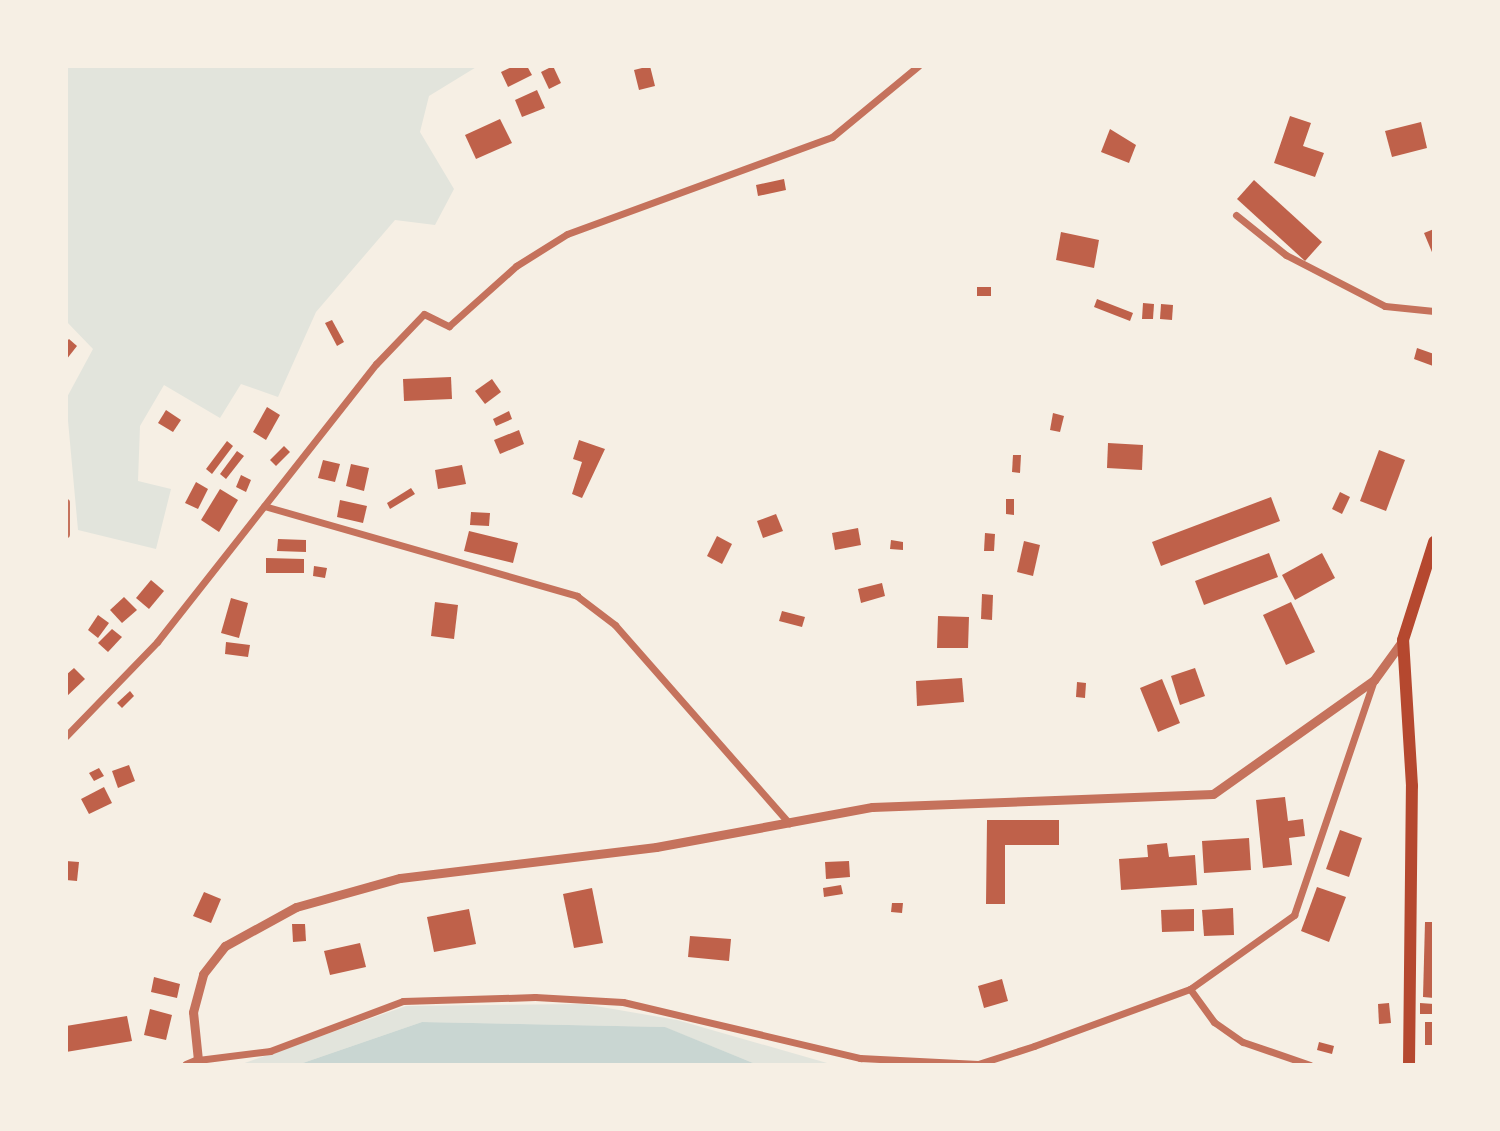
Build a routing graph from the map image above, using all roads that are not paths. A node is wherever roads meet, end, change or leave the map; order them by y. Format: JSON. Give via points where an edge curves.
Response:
{"nodes":[{"id":1,"x":918,"y":66,"type":"edge"},
{"id":2,"x":1236,"y":215,"type":"dead end"},
{"id":3,"x":1434,"y":311,"type":"edge"},
{"id":4,"x":66,"y":502,"type":"edge"},
{"id":5,"x":264,"y":506,"type":"junction"},
{"id":6,"x":66,"y":534,"type":"edge"},
{"id":7,"x":1434,"y":542,"type":"edge"},
{"id":8,"x":1403,"y":640,"type":"junction"},
{"id":9,"x":1374,"y":680,"type":"junction"},
{"id":10,"x":66,"y":736,"type":"edge"},
{"id":11,"x":789,"y":823,"type":"junction"},
{"id":12,"x":1190,"y":989,"type":"junction"},
{"id":13,"x":860,"y":1058,"type":"junction"},
{"id":14,"x":198,"y":1060,"type":"junction"},
{"id":15,"x":186,"y":1065,"type":"edge"},
{"id":16,"x":875,"y":1065,"type":"edge"},
{"id":17,"x":1310,"y":1065,"type":"edge"},
{"id":18,"x":1409,"y":1065,"type":"edge"}],
"edges":[{"from":1,"to":5,"type":"street","via":[[832,137],[567,234],[516,266],[449,326],[424,314]]},
{"from":2,"to":3,"type":"street","via":[[1286,255],[1371,300],[1401,311]]},
{"from":4,"to":6,"type":"street"},
{"from":5,"to":10,"type":"street","via":[[157,642]]},
{"from":5,"to":11,"type":"street","via":[[577,596],[615,625]]},
{"from":7,"to":8,"type":"highway"},
{"from":8,"to":9,"type":"street"},
{"from":8,"to":18,"type":"highway","via":[[1412,786]]},
{"from":9,"to":11,"type":"street","via":[[1265,765],[1213,794],[872,807]]},
{"from":9,"to":12,"type":"street","via":[[1294,915]]},
{"from":11,"to":14,"type":"street","via":[[656,847],[400,878],[296,907],[225,946],[203,974],[193,1012]]},
{"from":12,"to":13,"type":"street","via":[[978,1064]]},
{"from":12,"to":17,"type":"street","via":[[1214,1022],[1243,1042]]},
{"from":13,"to":14,"type":"street","via":[[623,1002],[535,997],[403,1001],[270,1051]]},
{"from":13,"to":16,"type":"street"},
{"from":14,"to":15,"type":"street"}]}
